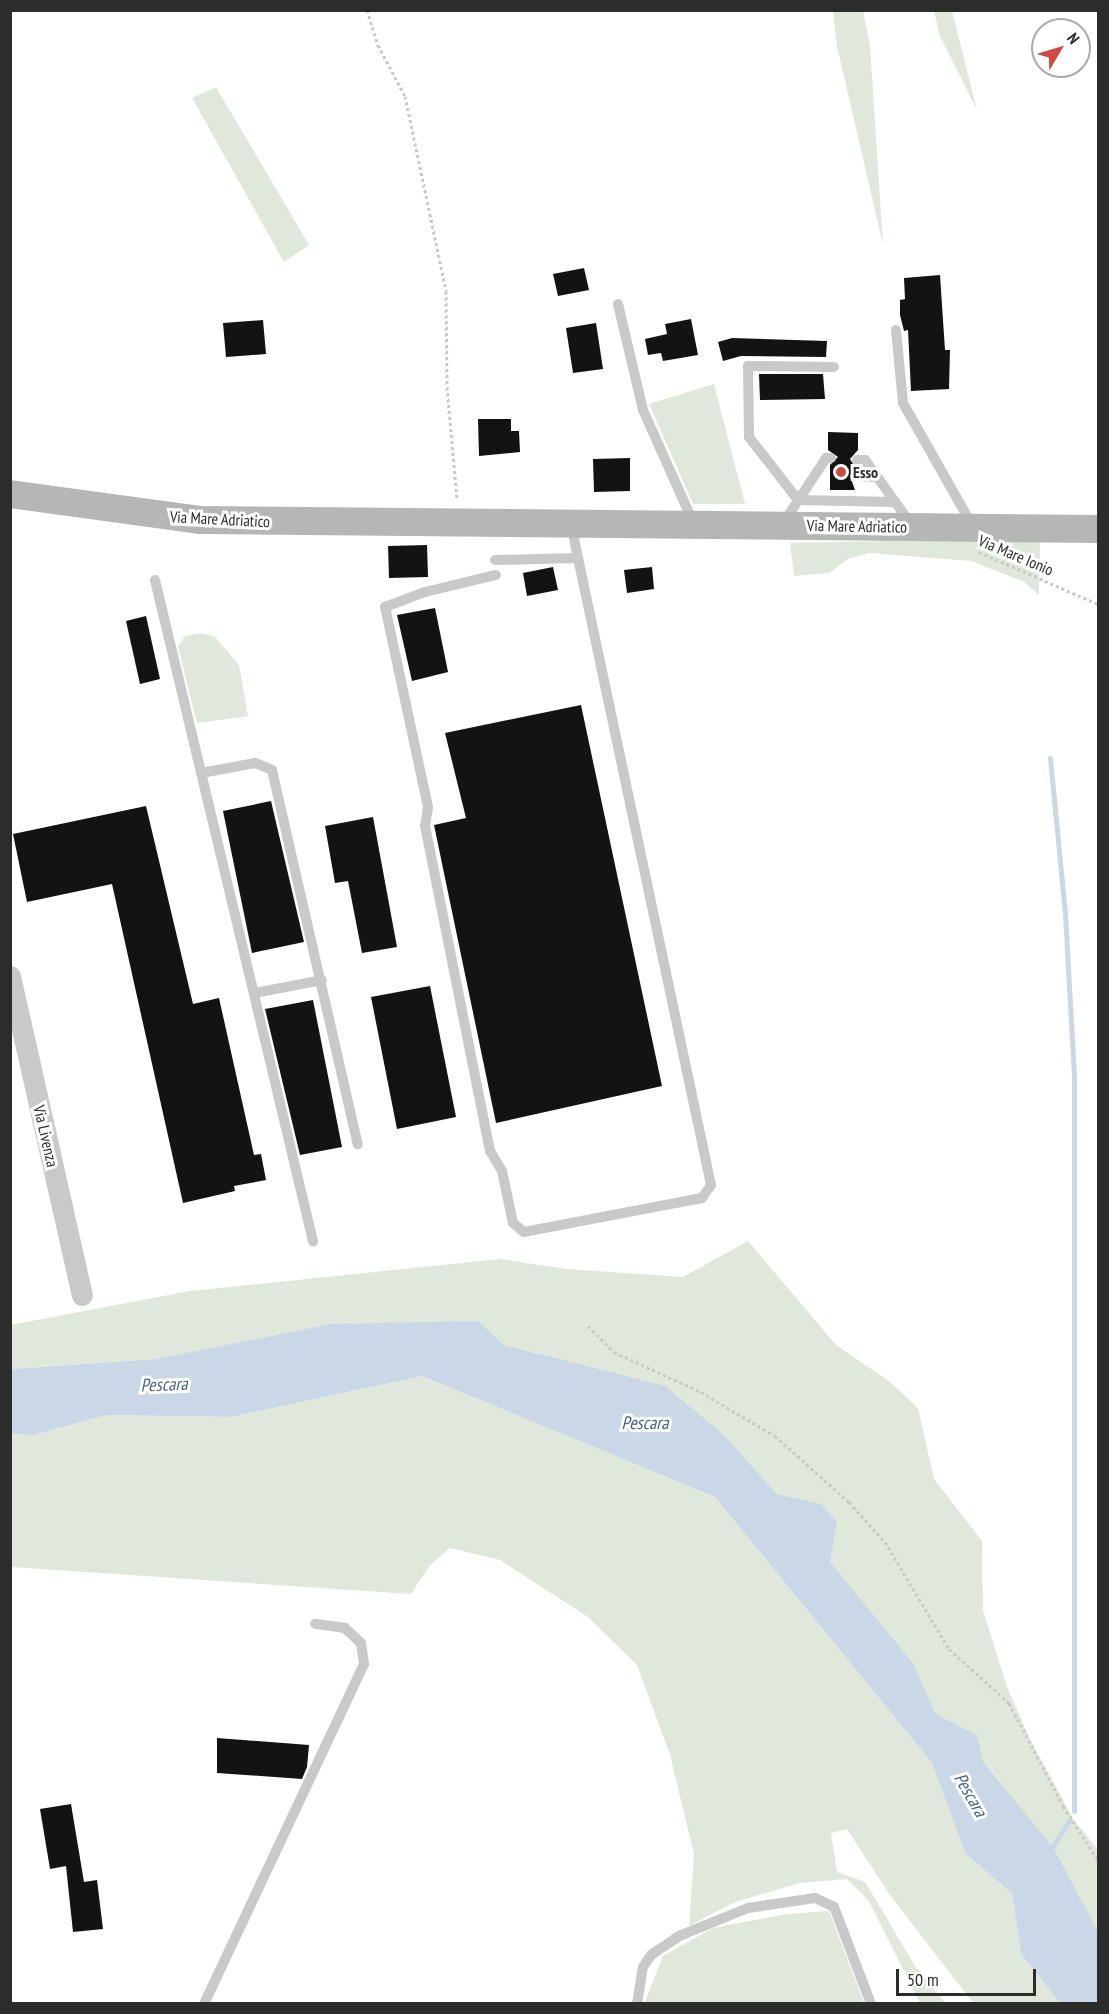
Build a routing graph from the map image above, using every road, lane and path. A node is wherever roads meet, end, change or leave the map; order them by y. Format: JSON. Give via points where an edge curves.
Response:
{"nodes":[{"id":1,"x":367,"y":10,"type":"edge"},
{"id":2,"x":618,"y":304,"type":"dead end"},
{"id":3,"x":896,"y":330,"type":"dead end"},
{"id":4,"x":834,"y":367,"type":"dead end"},
{"id":5,"x":831,"y":458,"type":"dead end"},
{"id":6,"x":857,"y":460,"type":"dead end"},
{"id":7,"x":814,"y":476,"type":"junction"},
{"id":8,"x":828,"y":476,"type":"dead end"},
{"id":9,"x":857,"y":476,"type":"dead end"},
{"id":10,"x":877,"y":477,"type":"junction"},
{"id":11,"x":10,"y":494,"type":"edge"},
{"id":12,"x":798,"y":500,"type":"junction"},
{"id":13,"x":895,"y":502,"type":"junction"},
{"id":14,"x":430,"y":522,"type":"junction"},
{"id":15,"x":458,"y":523,"type":"junction"},
{"id":16,"x":693,"y":524,"type":"junction"},
{"id":17,"x":781,"y":525,"type":"junction"},
{"id":18,"x":913,"y":527,"type":"junction"},
{"id":19,"x":1098,"y":529,"type":"edge"},
{"id":20,"x":494,"y":539,"type":"junction"},
{"id":21,"x":974,"y":539,"type":"junction"},
{"id":22,"x":568,"y":540,"type":"junction"},
{"id":23,"x":496,"y":575,"type":"dead end"},
{"id":24,"x":155,"y":579,"type":"dead end"},
{"id":25,"x":1098,"y":604,"type":"edge"},
{"id":26,"x":201,"y":773,"type":"junction"},
{"id":27,"x":10,"y":976,"type":"edge"},
{"id":28,"x":322,"y":980,"type":"junction"},
{"id":29,"x":254,"y":993,"type":"junction"},
{"id":30,"x":358,"y":1144,"type":"dead end"},
{"id":31,"x":313,"y":1241,"type":"dead end"},
{"id":32,"x":82,"y":1295,"type":"dead end"},
{"id":33,"x":588,"y":1326,"type":"dead end"},
{"id":34,"x":315,"y":1624,"type":"dead end"},
{"id":35,"x":1098,"y":1860,"type":"edge"},
{"id":36,"x":204,"y":2004,"type":"edge"},
{"id":37,"x":637,"y":2004,"type":"edge"},
{"id":38,"x":871,"y":2004,"type":"edge"}],
"edges":[{"from":1,"to":15,"type":"path","via":[[378,45],[405,96],[446,291],[447,387]]},
{"from":2,"to":16,"type":"lane","via":[[643,410]]},
{"from":3,"to":21,"type":"lane","via":[[903,403]]},
{"from":4,"to":12,"type":"lane","via":[[748,366],[749,437]]},
{"from":5,"to":7,"type":"lane","via":[[826,458]]},
{"from":6,"to":10,"type":"lane","via":[[865,460]]},
{"from":7,"to":8,"type":"lane"},
{"from":7,"to":12,"type":"lane"},
{"from":9,"to":10,"type":"lane"},
{"from":10,"to":13,"type":"lane"},
{"from":11,"to":14,"type":"main road","name":"Via Mare Adriatico","via":[[199,520]]},
{"from":12,"to":13,"type":"lane"},
{"from":12,"to":17,"type":"lane"},
{"from":13,"to":18,"type":"lane"},
{"from":14,"to":15,"type":"main road","name":"Via Mare Adriatico"},
{"from":14,"to":20,"type":"main road","name":"Via Mare Adriatico","via":[[455,538]]},
{"from":15,"to":20,"type":"main road","name":"Via Mare Adriatico"},
{"from":16,"to":17,"type":"main road","name":"Via Mare Adriatico"},
{"from":16,"to":22,"type":"main road","name":"Via Mare Adriatico","via":[[615,522]]},
{"from":17,"to":18,"type":"main road","name":"Via Mare Adriatico"},
{"from":18,"to":21,"type":"main road","name":"Via Mare Adriatico"},
{"from":19,"to":21,"type":"main road","name":"Via Mare Adriatico"},
{"from":20,"to":22,"type":"main road","name":"Via Mare Adriatico"},
{"from":21,"to":25,"type":"path","name":"Via Mare Ionio"},
{"from":22,"to":23,"type":"lane","via":[[711,1185],[702,1198],[524,1232],[513,1223],[502,1171],[490,1151],[425,826],[428,807],[385,607],[425,592]]},
{"from":24,"to":26,"type":"lane"},
{"from":26,"to":28,"type":"lane","via":[[255,763],[272,770]]},
{"from":26,"to":29,"type":"lane"},
{"from":27,"to":32,"type":"street","name":"Via Livenza"},
{"from":28,"to":29,"type":"lane"},
{"from":28,"to":30,"type":"lane"},
{"from":29,"to":31,"type":"lane"},
{"from":33,"to":35,"type":"path","via":[[614,1352],[701,1392],[776,1436],[849,1502],[891,1551],[949,1649],[997,1688],[1009,1703],[1063,1806]]},
{"from":34,"to":36,"type":"lane","via":[[345,1628],[361,1643],[364,1664]]},
{"from":37,"to":38,"type":"lane","via":[[643,1967],[651,1955],[679,1936],[748,1908],[815,1898],[834,1907]]}]}
